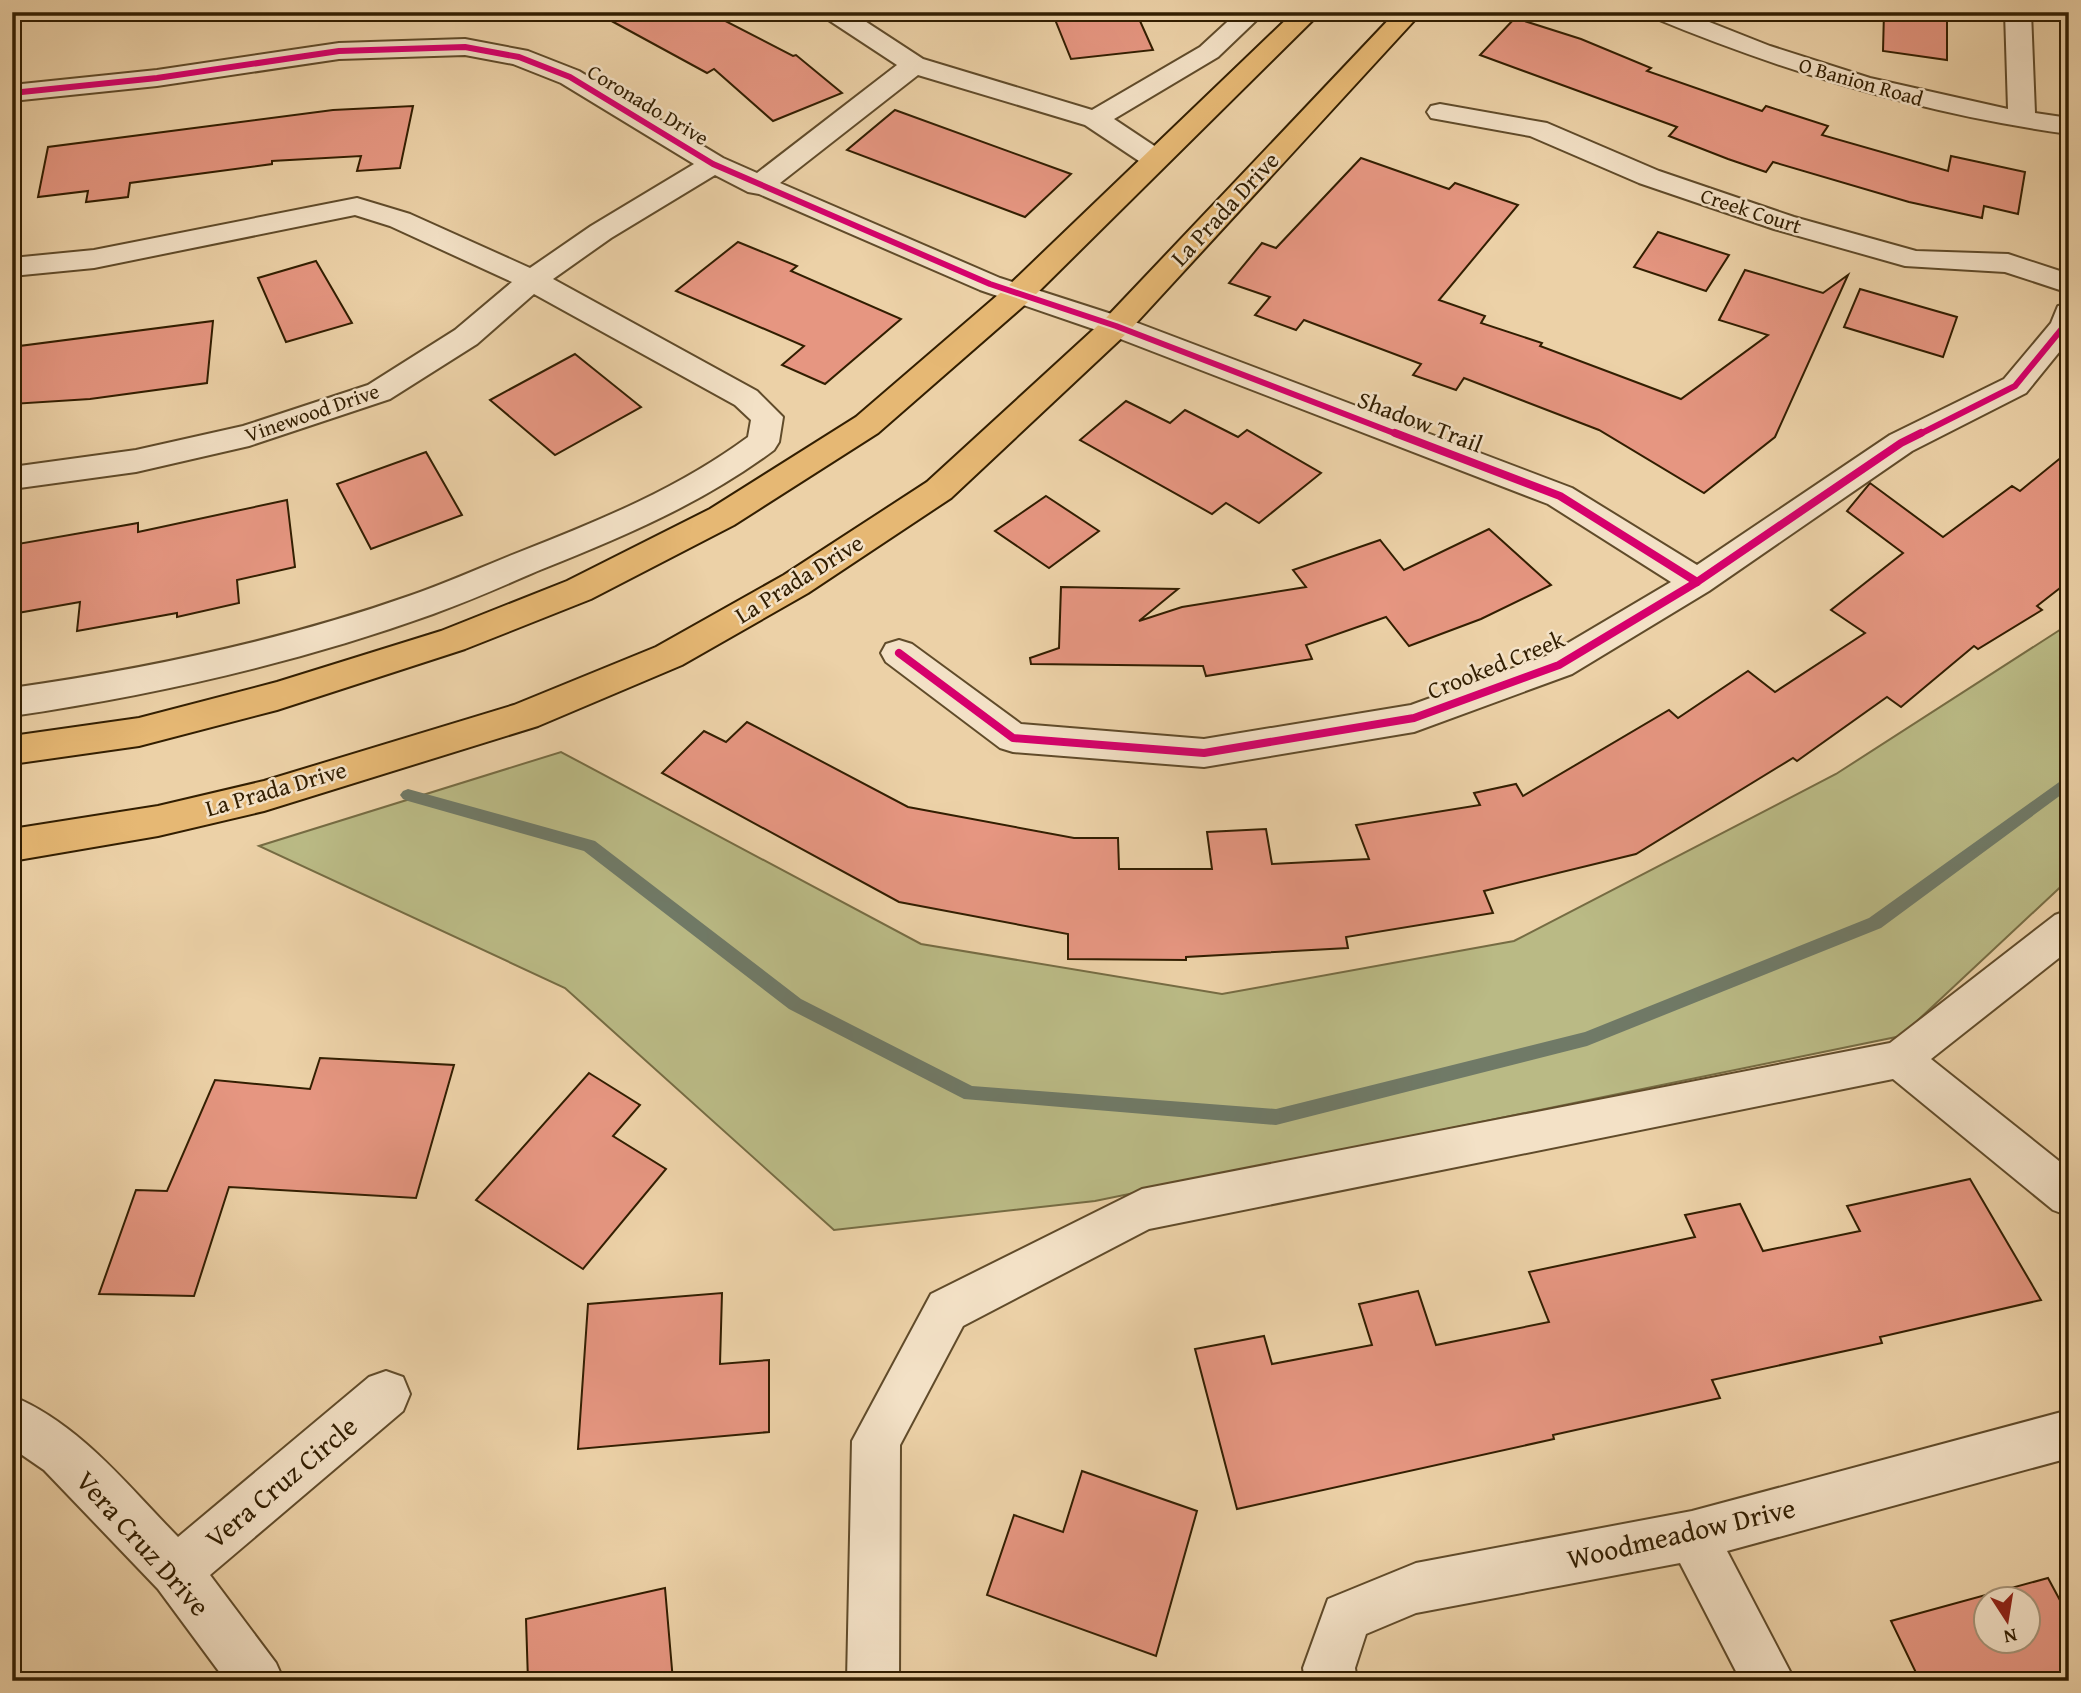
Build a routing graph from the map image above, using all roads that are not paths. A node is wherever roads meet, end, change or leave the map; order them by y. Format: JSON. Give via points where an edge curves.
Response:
{"nodes":[{"id":1,"x":833,"y":12,"type":"edge"},
{"id":2,"x":1253,"y":12,"type":"edge"},
{"id":3,"x":1309,"y":12,"type":"edge"},
{"id":4,"x":1410,"y":12,"type":"edge"},
{"id":5,"x":1661,"y":12,"type":"edge"},
{"id":6,"x":2018,"y":12,"type":"edge"},
{"id":7,"x":914,"y":65,"type":"junction"},
{"id":8,"x":12,"y":93,"type":"edge"},
{"id":9,"x":1440,"y":112,"type":"dead end"},
{"id":10,"x":1095,"y":119,"type":"junction"},
{"id":11,"x":2022,"y":120,"type":"junction"},
{"id":12,"x":2069,"y":126,"type":"edge"},
{"id":13,"x":1155,"y":159,"type":"junction"},
{"id":14,"x":713,"y":164,"type":"junction"},
{"id":15,"x":758,"y":186,"type":"junction"},
{"id":16,"x":12,"y":267,"type":"edge"},
{"id":17,"x":531,"y":280,"type":"junction"},
{"id":18,"x":2069,"y":284,"type":"edge"},
{"id":19,"x":1017,"y":295,"type":"junction"},
{"id":20,"x":2069,"y":313,"type":"edge"},
{"id":21,"x":1116,"y":326,"type":"junction"},
{"id":22,"x":12,"y":478,"type":"edge"},
{"id":23,"x":1697,"y":582,"type":"junction"},
{"id":24,"x":899,"y":653,"type":"dead end"},
{"id":25,"x":12,"y":702,"type":"edge"},
{"id":26,"x":12,"y":750,"type":"edge"},
{"id":27,"x":12,"y":845,"type":"edge"},
{"id":28,"x":2069,"y":927,"type":"edge"},
{"id":29,"x":1900,"y":1059,"type":"junction"},
{"id":30,"x":2069,"y":1196,"type":"edge"},
{"id":31,"x":386,"y":1394,"type":"dead end"},
{"id":32,"x":12,"y":1420,"type":"edge"},
{"id":33,"x":2069,"y":1434,"type":"edge"},
{"id":34,"x":1692,"y":1536,"type":"junction"},
{"id":35,"x":176,"y":1571,"type":"junction"},
{"id":36,"x":1330,"y":1674,"type":"edge"},
{"id":37,"x":258,"y":1681,"type":"edge"},
{"id":38,"x":873,"y":1681,"type":"edge"},
{"id":39,"x":1769,"y":1681,"type":"edge"}],
"edges":[{"from":1,"to":7,"type":"street"},
{"from":2,"to":10,"type":"street","via":[[1209,52]]},
{"from":3,"to":13,"type":"main road"},
{"from":4,"to":21,"type":"main road","name":"La Prada Drive"},
{"from":5,"to":11,"type":"street","name":"O Banion Road","via":[[1850,83]]},
{"from":6,"to":11,"type":"street"},
{"from":7,"to":10,"type":"street"},
{"from":7,"to":15,"type":"street"},
{"from":8,"to":14,"type":"street","name":"Coronado Drive","via":[[157,78],[339,51],[466,47],[519,57],[570,77]]},
{"from":9,"to":18,"type":"street","name":"Creek Court","via":[[1537,129],[1649,177],[1784,223],[1915,260],[2008,263]]},
{"from":10,"to":13,"type":"street"},
{"from":11,"to":12,"type":"street","name":"O Banion Road"},
{"from":13,"to":19,"type":"main road"},
{"from":14,"to":15,"type":"street","name":"Coronado Drive"},
{"from":14,"to":17,"type":"street","name":"Vinewood Drive"},
{"from":15,"to":19,"type":"street","name":"Coronado Drive"},
{"from":16,"to":17,"type":"street","via":[[94,260],[357,206],[400,220]]},
{"from":17,"to":22,"type":"street","name":"Vinewood Drive","via":[[466,337],[379,392],[249,435],[136,461]]},
{"from":17,"to":25,"type":"street","via":[[746,398],[767,417],[762,442],[730,468],[623,524],[406,610],[211,666]]},
{"from":19,"to":21,"type":"street","name":"Coronado Drive"},
{"from":19,"to":26,"type":"main road","via":[[867,425],[722,517],[579,590],[453,640],[277,696],[139,732]]},
{"from":20,"to":23,"type":"street","name":"Crooked Creek","via":[[2015,386],[1901,443]]},
{"from":21,"to":23,"type":"street","name":"Shadow Trail","via":[[1560,496]]},
{"from":21,"to":27,"type":"main road","name":"La Prada Drive","via":[[939,490],[796,584],[669,656],[525,716],[264,796],[159,821]]},
{"from":23,"to":24,"type":"street","name":"Crooked Creek","via":[[1559,665],[1414,718],[1204,753],[1013,738]]},
{"from":28,"to":29,"type":"street"},
{"from":29,"to":30,"type":"street"},
{"from":29,"to":38,"type":"street","via":[[1142,1210],[947,1310],[876,1441]]},
{"from":31,"to":35,"type":"street","name":"Vera Cruz Circle"},
{"from":32,"to":35,"type":"street","name":"Vera Cruz Drive","via":[[61,1453]]},
{"from":33,"to":34,"type":"street","name":"Woodmeadow Drive"},
{"from":34,"to":36,"type":"street","name":"Woodmeadow Drive","via":[[1416,1588],[1346,1617]]},
{"from":34,"to":39,"type":"street"},
{"from":35,"to":37,"type":"street","name":"Vera Cruz Drive"}]}
